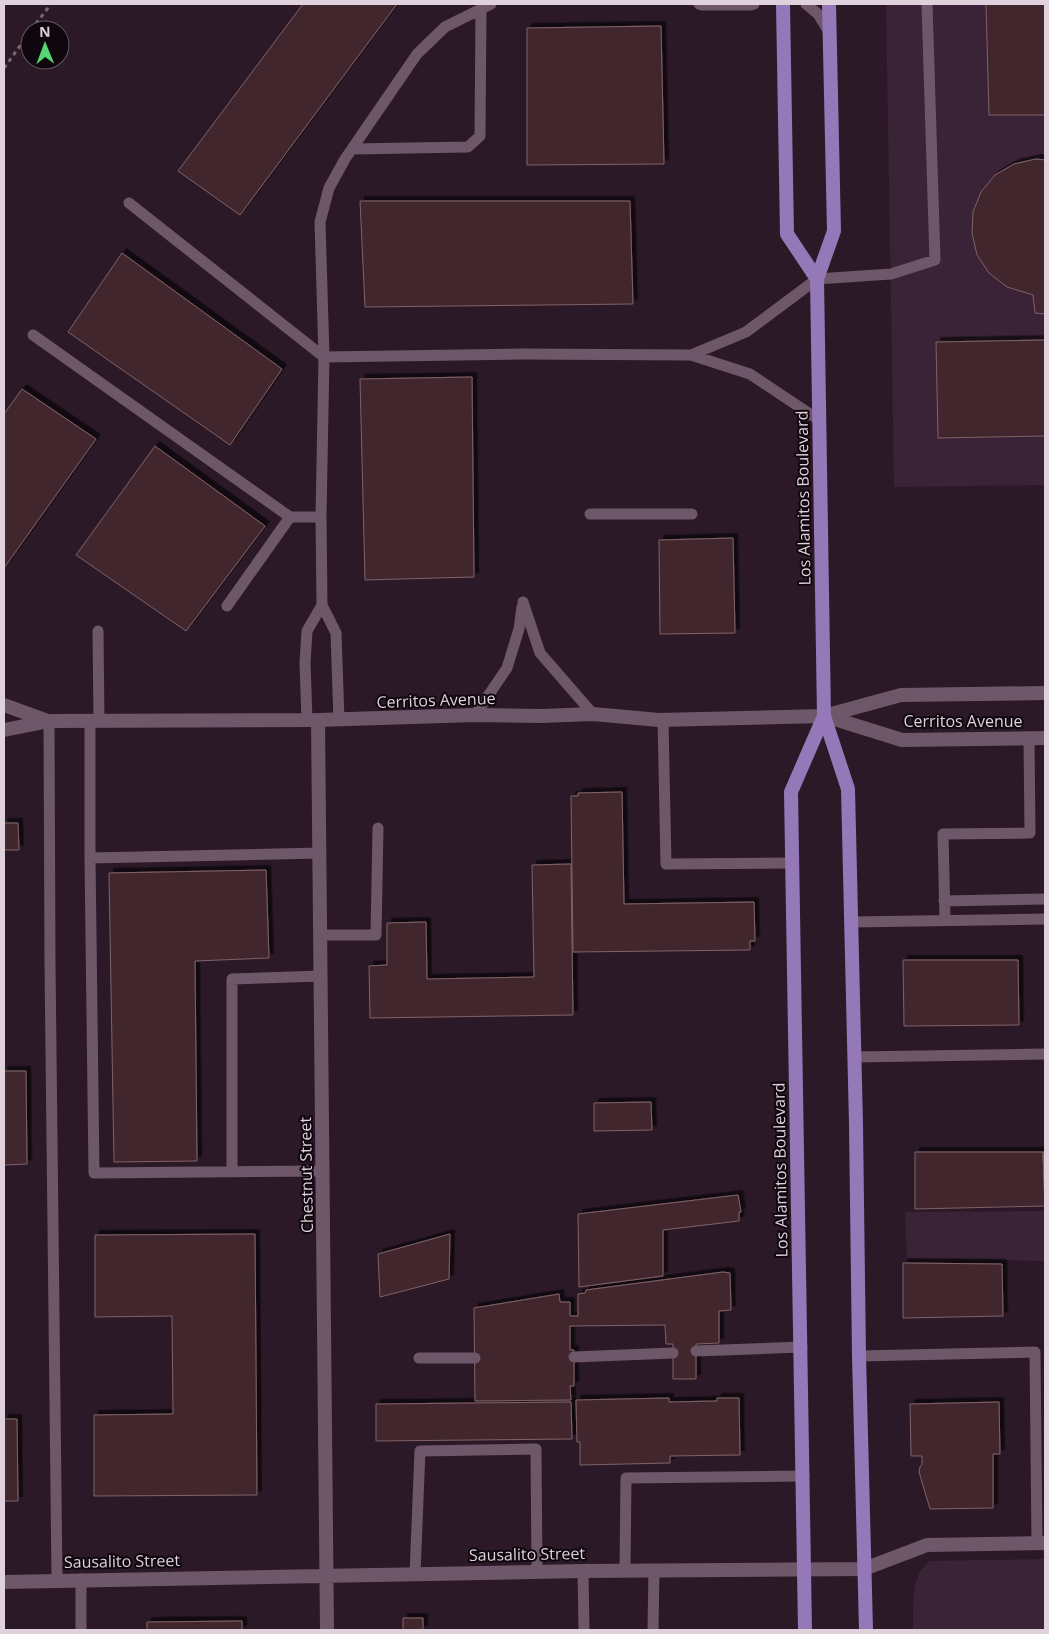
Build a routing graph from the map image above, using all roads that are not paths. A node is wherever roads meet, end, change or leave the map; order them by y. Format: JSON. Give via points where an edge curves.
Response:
{"nodes":[{"id":1,"x":699,"y":4,"type":"edge"},
{"id":2,"x":754,"y":4,"type":"edge"},
{"id":3,"x":783,"y":4,"type":"edge"},
{"id":4,"x":806,"y":4,"type":"edge"},
{"id":5,"x":829,"y":4,"type":"edge"},
{"id":6,"x":927,"y":4,"type":"edge"},
{"id":7,"x":486,"y":6,"type":"edge"},
{"id":8,"x":830,"y":32,"type":"junction"},
{"id":9,"x":352,"y":149,"type":"junction"},
{"id":10,"x":129,"y":203,"type":"dead end"},
{"id":11,"x":817,"y":278,"type":"junction"},
{"id":12,"x":33,"y":335,"type":"dead end"},
{"id":13,"x":691,"y":355,"type":"junction"},
{"id":14,"x":324,"y":357,"type":"junction"},
{"id":15,"x":819,"y":420,"type":"junction"},
{"id":16,"x":590,"y":514,"type":"dead end"},
{"id":17,"x":692,"y":514,"type":"dead end"},
{"id":18,"x":290,"y":517,"type":"junction"},
{"id":19,"x":321,"y":517,"type":"junction"},
{"id":20,"x":322,"y":605,"type":"junction"},
{"id":21,"x":227,"y":606,"type":"dead end"},
{"id":22,"x":98,"y":631,"type":"dead end"},
{"id":23,"x":1045,"y":693,"type":"edge"},
{"id":24,"x":4,"y":705,"type":"edge"},
{"id":25,"x":593,"y":714,"type":"junction"},
{"id":26,"x":475,"y":715,"type":"junction"},
{"id":27,"x":824,"y":716,"type":"junction"},
{"id":28,"x":312,"y":720,"type":"junction"},
{"id":29,"x":339,"y":720,"type":"junction"},
{"id":30,"x":664,"y":720,"type":"junction"},
{"id":31,"x":49,"y":721,"type":"junction"},
{"id":32,"x":95,"y":721,"type":"junction"},
{"id":33,"x":4,"y":730,"type":"edge"},
{"id":34,"x":1045,"y":738,"type":"edge"},
{"id":35,"x":1029,"y":739,"type":"junction"},
{"id":36,"x":378,"y":828,"type":"dead end"},
{"id":37,"x":320,"y":853,"type":"junction"},
{"id":38,"x":90,"y":858,"type":"junction"},
{"id":39,"x":792,"y":863,"type":"junction"},
{"id":40,"x":1045,"y":899,"type":"edge"},
{"id":41,"x":944,"y":900,"type":"junction"},
{"id":42,"x":1045,"y":919,"type":"edge"},
{"id":43,"x":945,"y":920,"type":"junction"},
{"id":44,"x":851,"y":922,"type":"junction"},
{"id":45,"x":320,"y":935,"type":"junction"},
{"id":46,"x":321,"y":976,"type":"junction"},
{"id":47,"x":1045,"y":1054,"type":"edge"},
{"id":48,"x":854,"y":1058,"type":"junction"},
{"id":49,"x":232,"y":1171,"type":"junction"},
{"id":50,"x":324,"y":1171,"type":"junction"},
{"id":51,"x":802,"y":1347,"type":"junction"},
{"id":52,"x":696,"y":1351,"type":"dead end"},
{"id":53,"x":673,"y":1353,"type":"dead end"},
{"id":54,"x":859,"y":1356,"type":"junction"},
{"id":55,"x":574,"y":1357,"type":"dead end"},
{"id":56,"x":419,"y":1358,"type":"dead end"},
{"id":57,"x":475,"y":1358,"type":"dead end"},
{"id":58,"x":804,"y":1476,"type":"junction"},
{"id":59,"x":1041,"y":1543,"type":"edge"},
{"id":60,"x":625,"y":1570,"type":"junction"},
{"id":61,"x":654,"y":1570,"type":"junction"},
{"id":62,"x":805,"y":1570,"type":"junction"},
{"id":63,"x":864,"y":1570,"type":"junction"},
{"id":64,"x":583,"y":1571,"type":"junction"},
{"id":65,"x":537,"y":1572,"type":"junction"},
{"id":66,"x":415,"y":1574,"type":"junction"},
{"id":67,"x":326,"y":1575,"type":"junction"},
{"id":68,"x":81,"y":1579,"type":"junction"},
{"id":69,"x":57,"y":1580,"type":"junction"},
{"id":70,"x":4,"y":1582,"type":"edge"},
{"id":71,"x":81,"y":1630,"type":"edge"},
{"id":72,"x":327,"y":1630,"type":"edge"},
{"id":73,"x":584,"y":1630,"type":"edge"},
{"id":74,"x":653,"y":1630,"type":"edge"},
{"id":75,"x":806,"y":1630,"type":"edge"},
{"id":76,"x":866,"y":1630,"type":"edge"}],
"edges":[{"from":1,"to":2,"type":"lane"},
{"from":3,"to":11,"type":"main road","via":[[787,234]]},
{"from":4,"to":8,"type":"lane","via":[[818,14]]},
{"from":5,"to":8,"type":"main road","name":"Los Alamitos Boulevard"},
{"from":6,"to":11,"type":"lane","via":[[936,260],[891,274]]},
{"from":7,"to":9,"type":"lane","via":[[445,27],[417,54]]},
{"from":7,"to":9,"type":"lane","via":[[480,136],[468,148]]},
{"from":8,"to":11,"type":"main road","name":"Los Alamitos Boulevard","via":[[834,231]]},
{"from":9,"to":14,"type":"lane","via":[[329,188],[320,222]]},
{"from":10,"to":14,"type":"lane"},
{"from":11,"to":13,"type":"lane","via":[[746,332]]},
{"from":11,"to":15,"type":"main road","name":"Los Alamitos Boulevard"},
{"from":12,"to":18,"type":"lane"},
{"from":13,"to":14,"type":"lane"},
{"from":13,"to":15,"type":"lane","via":[[750,374]]},
{"from":14,"to":19,"type":"lane"},
{"from":15,"to":27,"type":"main road","name":"Los Alamitos Boulevard"},
{"from":16,"to":17,"type":"lane"},
{"from":18,"to":19,"type":"lane"},
{"from":18,"to":21,"type":"lane"},
{"from":19,"to":20,"type":"lane"},
{"from":20,"to":28,"type":"lane","via":[[307,631],[305,662]]},
{"from":20,"to":29,"type":"lane","via":[[336,633]]},
{"from":22,"to":32,"type":"lane"},
{"from":23,"to":27,"type":"street","name":"Cerritos Avenue","via":[[901,695]]},
{"from":24,"to":31,"type":"street"},
{"from":25,"to":26,"type":"street","name":"Cerritos Avenue"},
{"from":25,"to":26,"type":"lane","via":[[540,653],[523,602],[507,668]]},
{"from":25,"to":30,"type":"street","name":"Cerritos Avenue"},
{"from":26,"to":29,"type":"street","name":"Cerritos Avenue"},
{"from":27,"to":30,"type":"street","name":"Cerritos Avenue"},
{"from":27,"to":35,"type":"street","name":"Cerritos Avenue","via":[[902,740]]},
{"from":27,"to":39,"type":"main road","name":"Los Alamitos Boulevard","via":[[791,792]]},
{"from":27,"to":44,"type":"main road","name":"Los Alamitos Boulevard","via":[[848,789]]},
{"from":28,"to":29,"type":"street","name":"Cerritos Avenue"},
{"from":28,"to":32,"type":"street","name":"Cerritos Avenue"},
{"from":28,"to":37,"type":"street","name":"Chestnut Street"},
{"from":30,"to":39,"type":"lane","via":[[666,864]]},
{"from":31,"to":32,"type":"street","name":"Cerritos Avenue"},
{"from":31,"to":33,"type":"street"},
{"from":31,"to":69,"type":"lane"},
{"from":32,"to":38,"type":"lane"},
{"from":34,"to":35,"type":"street","name":"Cerritos Avenue"},
{"from":35,"to":41,"type":"lane","via":[[1030,833],[943,834]]},
{"from":36,"to":45,"type":"lane","via":[[376,935]]},
{"from":37,"to":38,"type":"lane"},
{"from":37,"to":45,"type":"street","name":"Chestnut Street"},
{"from":38,"to":49,"type":"lane","via":[[94,1173]]},
{"from":39,"to":51,"type":"main road","name":"Los Alamitos Boulevard"},
{"from":40,"to":41,"type":"lane"},
{"from":41,"to":43,"type":"lane"},
{"from":42,"to":43,"type":"lane"},
{"from":43,"to":44,"type":"lane"},
{"from":44,"to":48,"type":"main road","name":"Los Alamitos Boulevard"},
{"from":45,"to":46,"type":"street","name":"Chestnut Street"},
{"from":46,"to":49,"type":"lane","via":[[232,979]]},
{"from":46,"to":50,"type":"street","name":"Chestnut Street"},
{"from":47,"to":48,"type":"lane"},
{"from":48,"to":54,"type":"main road","name":"Los Alamitos Boulevard"},
{"from":49,"to":50,"type":"lane"},
{"from":50,"to":67,"type":"street","name":"Chestnut Street"},
{"from":51,"to":52,"type":"lane"},
{"from":51,"to":58,"type":"main road","name":"Los Alamitos Boulevard"},
{"from":53,"to":55,"type":"lane"},
{"from":54,"to":59,"type":"lane","via":[[1035,1352]]},
{"from":54,"to":63,"type":"main road","name":"Los Alamitos Boulevard"},
{"from":56,"to":57,"type":"lane"},
{"from":58,"to":60,"type":"lane","via":[[626,1478]]},
{"from":58,"to":62,"type":"main road","name":"Los Alamitos Boulevard"},
{"from":59,"to":63,"type":"street","name":"Sausalito Street","via":[[927,1545]]},
{"from":60,"to":61,"type":"street","name":"Sausalito Street"},
{"from":60,"to":64,"type":"street","name":"Sausalito Street"},
{"from":61,"to":62,"type":"street","name":"Sausalito Street"},
{"from":61,"to":74,"type":"lane"},
{"from":62,"to":63,"type":"street","name":"Sausalito Street"},
{"from":62,"to":75,"type":"main road","name":"Los Alamitos Boulevard"},
{"from":63,"to":76,"type":"main road","name":"Los Alamitos Boulevard"},
{"from":64,"to":65,"type":"street","name":"Sausalito Street"},
{"from":64,"to":73,"type":"lane"},
{"from":65,"to":66,"type":"street","name":"Sausalito Street"},
{"from":65,"to":66,"type":"lane","via":[[536,1449],[420,1451]]},
{"from":66,"to":67,"type":"street","name":"Sausalito Street"},
{"from":67,"to":68,"type":"street","name":"Sausalito Street"},
{"from":67,"to":72,"type":"street","name":"Chestnut Street"},
{"from":68,"to":69,"type":"street","name":"Sausalito Street"},
{"from":68,"to":71,"type":"lane"},
{"from":69,"to":70,"type":"street","name":"Sausalito Street"}]}
